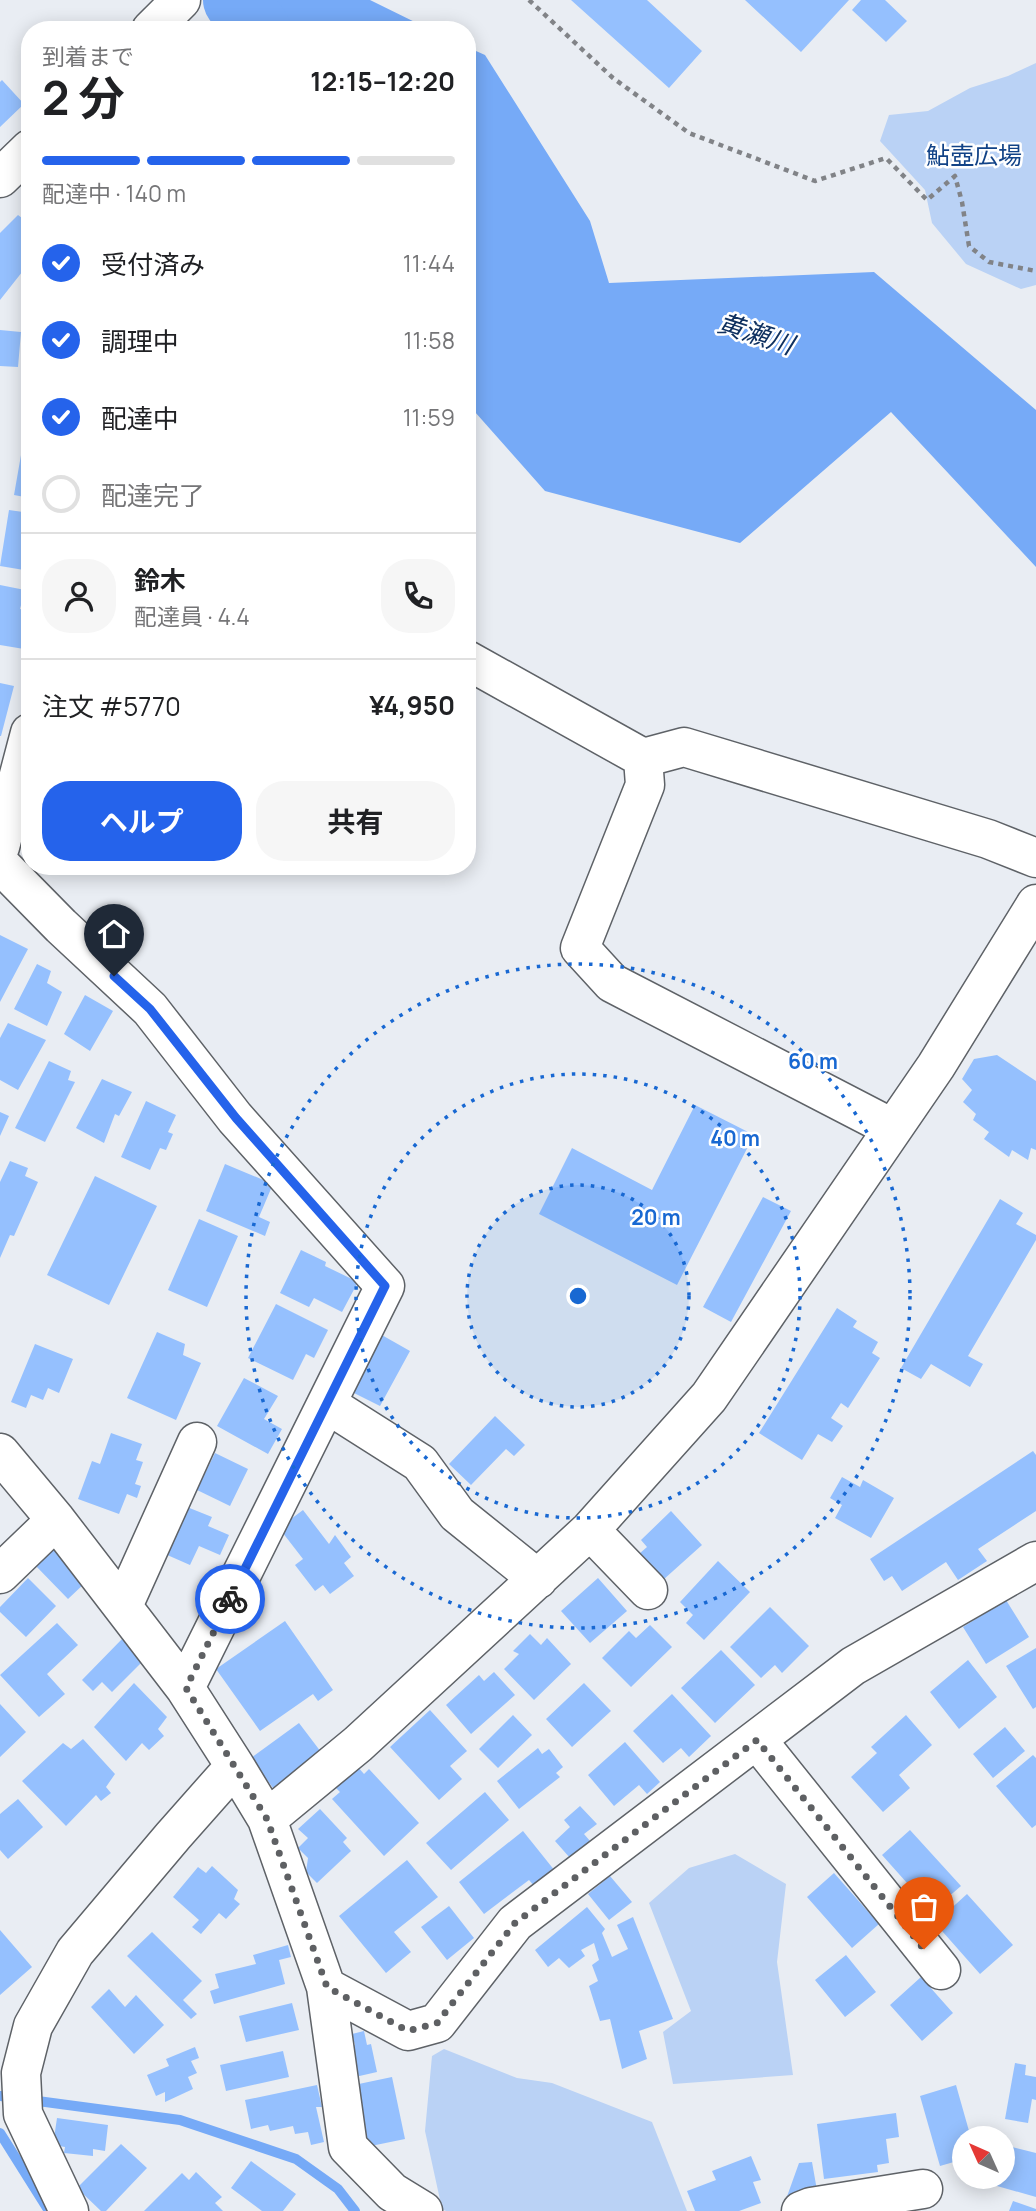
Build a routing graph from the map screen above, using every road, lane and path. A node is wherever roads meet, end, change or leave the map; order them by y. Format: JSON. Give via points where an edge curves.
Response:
{"nodes":[{"id":1,"x":181,"y":0,"type":"edge"},
{"id":2,"x":528,"y":0,"type":"edge"},
{"id":3,"x":160,"y":21,"type":"edge"},
{"id":4,"x":1036,"y":271,"type":"edge"},
{"id":5,"x":476,"y":665,"type":"edge"},
{"id":6,"x":643,"y":758,"type":"junction"},
{"id":7,"x":21,"y":767,"type":"edge"},
{"id":8,"x":0,"y":847,"type":"edge"},
{"id":9,"x":1036,"y":859,"type":"edge"},
{"id":10,"x":0,"y":864,"type":"edge"},
{"id":11,"x":1036,"y":904,"type":"edge"},
{"id":12,"x":892,"y":1128,"type":"junction"},
{"id":13,"x":327,"y":1404,"type":"junction"},
{"id":14,"x":197,"y":1442,"type":"dead end"},
{"id":15,"x":0,"y":1453,"type":"edge"},
{"id":16,"x":56,"y":1520,"type":"junction"},
{"id":17,"x":590,"y":1531,"type":"junction"},
{"id":18,"x":1036,"y":1562,"type":"edge"},
{"id":19,"x":0,"y":1574,"type":"edge"},
{"id":20,"x":538,"y":1579,"type":"junction"},
{"id":21,"x":648,"y":1590,"type":"dead end"},
{"id":22,"x":122,"y":1606,"type":"junction"},
{"id":23,"x":186,"y":1688,"type":"junction"},
{"id":24,"x":757,"y":1740,"type":"junction"},
{"id":25,"x":235,"y":1766,"type":"junction"},
{"id":26,"x":267,"y":1819,"type":"junction"},
{"id":27,"x":941,"y":1970,"type":"dead end"},
{"id":28,"x":327,"y":1987,"type":"junction"},
{"id":29,"x":923,"y":2189,"type":"dead end"},
{"id":30,"x":69,"y":2211,"type":"edge"},
{"id":31,"x":423,"y":2211,"type":"edge"},
{"id":32,"x":801,"y":2211,"type":"edge"}],
"edges":[{"from":1,"to":3,"type":"street"},
{"from":2,"to":4,"type":"path","via":[[613,78],[690,133],[815,181],[886,158],[926,200],[956,176],[969,246],[989,262]]},
{"from":5,"to":6,"type":"street"},
{"from":6,"to":9,"type":"street","via":[[684,747],[988,839]]},
{"from":6,"to":12,"type":"street","via":[[645,785],[580,948],[612,983]]},
{"from":7,"to":8,"type":"street"},
{"from":10,"to":13,"type":"street","via":[[150,1009],[236,1118],[385,1286]]},
{"from":11,"to":12,"type":"street"},
{"from":12,"to":17,"type":"street","via":[[709,1397]]},
{"from":13,"to":20,"type":"street","via":[[420,1463],[457,1514]]},
{"from":13,"to":23,"type":"street"},
{"from":14,"to":22,"type":"street"},
{"from":15,"to":16,"type":"street"},
{"from":16,"to":19,"type":"street"},
{"from":16,"to":22,"type":"street"},
{"from":17,"to":20,"type":"street"},
{"from":17,"to":21,"type":"street"},
{"from":18,"to":24,"type":"street","via":[[853,1666]]},
{"from":20,"to":26,"type":"street","via":[[358,1744]]},
{"from":22,"to":23,"type":"street"},
{"from":23,"to":25,"type":"street"},
{"from":24,"to":27,"type":"street"},
{"from":24,"to":28,"type":"street","via":[[515,1923],[437,2023],[408,2031]]},
{"from":25,"to":26,"type":"street"},
{"from":25,"to":30,"type":"street","via":[[75,1952],[33,2026],[21,2073],[23,2114]]},
{"from":26,"to":28,"type":"street"},
{"from":28,"to":31,"type":"street","via":[[348,2147],[392,2192]]},
{"from":29,"to":32,"type":"street"}]}
